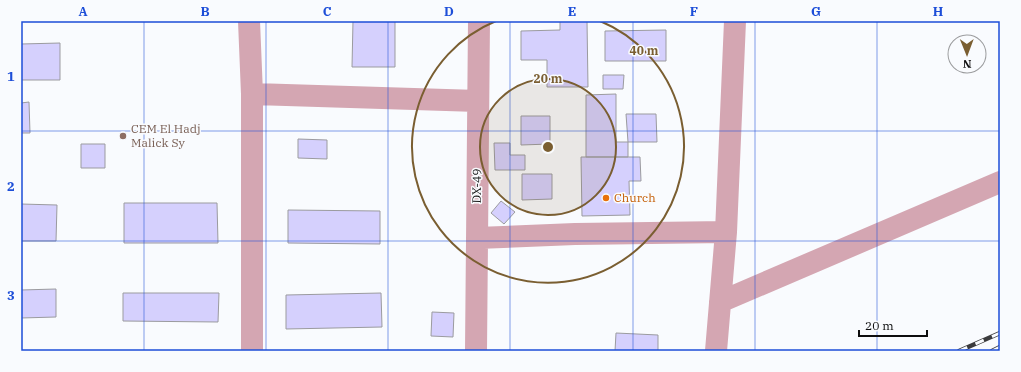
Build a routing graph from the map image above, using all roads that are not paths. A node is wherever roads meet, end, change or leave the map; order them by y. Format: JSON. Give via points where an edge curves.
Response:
{"nodes":[{"id":1,"x":249,"y":21,"type":"edge"},
{"id":2,"x":479,"y":21,"type":"edge"},
{"id":3,"x":735,"y":21,"type":"edge"},
{"id":4,"x":252,"y":94,"type":"junction"},
{"id":5,"x":478,"y":101,"type":"junction"},
{"id":6,"x":1000,"y":182,"type":"edge"},
{"id":7,"x":726,"y":232,"type":"junction"},
{"id":8,"x":477,"y":238,"type":"junction"},
{"id":9,"x":720,"y":302,"type":"junction"},
{"id":10,"x":252,"y":351,"type":"edge"},
{"id":11,"x":476,"y":351,"type":"edge"},
{"id":12,"x":716,"y":351,"type":"edge"}],
"edges":[{"from":1,"to":4,"type":"street"},
{"from":2,"to":5,"type":"street","name":"DX-49"},
{"from":3,"to":7,"type":"street"},
{"from":4,"to":5,"type":"street"},
{"from":4,"to":10,"type":"street"},
{"from":5,"to":8,"type":"street","name":"DX-49"},
{"from":6,"to":9,"type":"street"},
{"from":7,"to":8,"type":"street"},
{"from":7,"to":9,"type":"street"},
{"from":8,"to":11,"type":"street","name":"DX-49"},
{"from":9,"to":12,"type":"street"}]}
